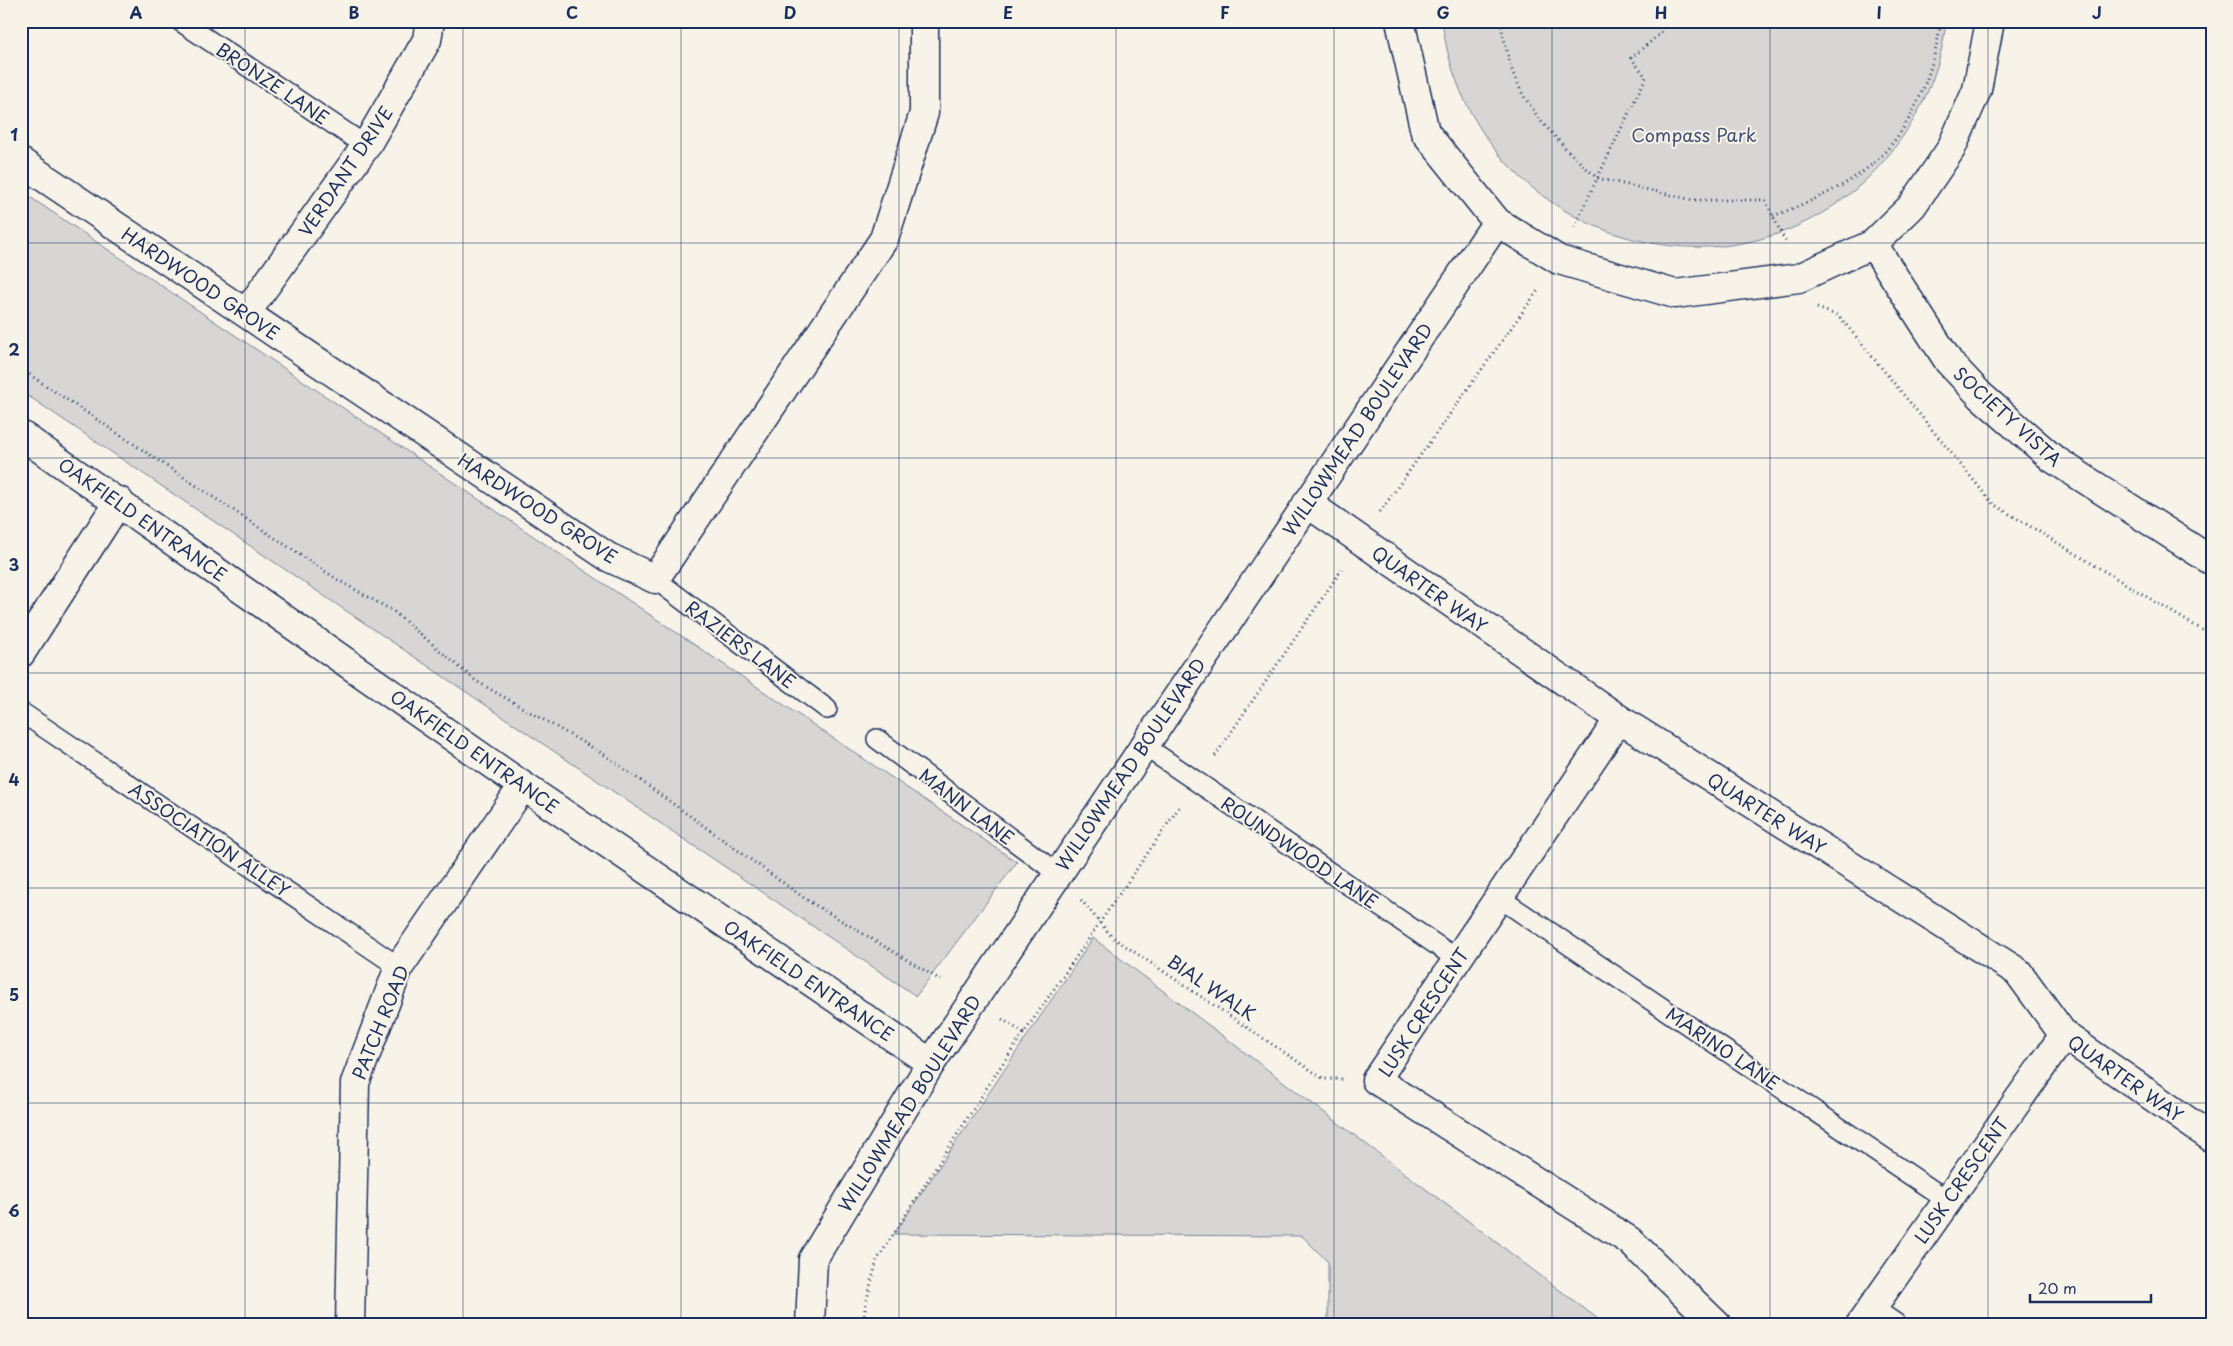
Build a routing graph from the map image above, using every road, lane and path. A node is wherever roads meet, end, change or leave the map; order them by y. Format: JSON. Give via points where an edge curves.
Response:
{"nodes":[{"id":1,"x":180,"y":21,"type":"edge"},
{"id":2,"x":430,"y":21,"type":"edge"},
{"id":3,"x":924,"y":21,"type":"edge"},
{"id":4,"x":1400,"y":21,"type":"edge"},
{"id":5,"x":1500,"y":21,"type":"edge"},
{"id":6,"x":1655,"y":21,"type":"edge"},
{"id":7,"x":1941,"y":21,"type":"edge"},
{"id":8,"x":1990,"y":21,"type":"edge"},
{"id":9,"x":366,"y":146,"type":"junction"},
{"id":10,"x":21,"y":162,"type":"edge"},
{"id":11,"x":1597,"y":178,"type":"junction"},
{"id":12,"x":1773,"y":216,"type":"junction"},
{"id":13,"x":1497,"y":222,"type":"junction"},
{"id":14,"x":1872,"y":244,"type":"junction"},
{"id":15,"x":1559,"y":260,"type":"junction"},
{"id":16,"x":1799,"y":278,"type":"junction"},
{"id":17,"x":246,"y":314,"type":"junction"},
{"id":18,"x":21,"y":369,"type":"edge"},
{"id":19,"x":21,"y":434,"type":"edge"},
{"id":20,"x":119,"y":501,"type":"junction"},
{"id":21,"x":1307,"y":503,"type":"junction"},
{"id":22,"x":2212,"y":561,"type":"edge"},
{"id":23,"x":656,"y":579,"type":"junction"},
{"id":24,"x":2212,"y":636,"type":"edge"},
{"id":25,"x":21,"y":652,"type":"edge"},
{"id":26,"x":827,"y":709,"type":"dead end"},
{"id":27,"x":21,"y":712,"type":"edge"},
{"id":28,"x":1618,"y":719,"type":"junction"},
{"id":29,"x":877,"y":739,"type":"dead end"},
{"id":30,"x":1143,"y":745,"type":"junction"},
{"id":31,"x":523,"y":786,"type":"junction"},
{"id":32,"x":1057,"y":873,"type":"junction"},
{"id":33,"x":1498,"y":897,"type":"junction"},
{"id":34,"x":1457,"y":959,"type":"junction"},
{"id":35,"x":399,"y":967,"type":"junction"},
{"id":36,"x":972,"y":1000,"type":"junction"},
{"id":37,"x":1024,"y":1034,"type":"dead end"},
{"id":38,"x":2064,"y":1035,"type":"junction"},
{"id":39,"x":931,"y":1063,"type":"junction"},
{"id":40,"x":1376,"y":1080,"type":"junction"},
{"id":41,"x":2212,"y":1138,"type":"edge"},
{"id":42,"x":1947,"y":1200,"type":"junction"},
{"id":43,"x":1866,"y":1316,"type":"edge"},
{"id":44,"x":350,"y":1325,"type":"edge"},
{"id":45,"x":810,"y":1325,"type":"edge"},
{"id":46,"x":1718,"y":1325,"type":"edge"},
{"id":47,"x":1898,"y":1325,"type":"edge"}],
"edges":[{"from":1,"to":9,"type":"lane","name":"BRONZE LANE"},
{"from":2,"to":9,"type":"street","name":"VERDANT DRIVE","via":[[427,40]]},
{"from":3,"to":23,"type":"street","via":[[924,113],[884,240]]},
{"from":4,"to":13,"type":"street","via":[[1425,132]]},
{"from":5,"to":11,"type":"path","via":[[1511,68],[1523,95],[1546,126]]},
{"from":6,"to":11,"type":"path","via":[[1661,33],[1630,58],[1646,77]]},
{"from":7,"to":12,"type":"path","via":[[1930,74],[1904,127],[1882,154],[1866,169],[1825,194]]},
{"from":8,"to":14,"type":"street","via":[[1977,90],[1951,149],[1912,206]]},
{"from":9,"to":17,"type":"street","name":"VERDANT DRIVE"},
{"from":10,"to":17,"type":"street","name":"HARDWOOD GROVE"},
{"from":11,"to":12,"type":"path","via":[[1693,200],[1766,200]]},
{"from":11,"to":15,"type":"path"},
{"from":12,"to":16,"type":"path"},
{"from":13,"to":15,"type":"street"},
{"from":13,"to":21,"type":"street","name":"WILLOWMEAD BOULEVARD"},
{"from":14,"to":16,"type":"street"},
{"from":14,"to":22,"type":"street","name":"SOCIETY VISTA","via":[[1950,362],[1980,396],[2052,458]]},
{"from":15,"to":16,"type":"street","via":[[1674,294]]},
{"from":16,"to":24,"type":"path","via":[[1808,305],[1839,316],[1993,504]]},
{"from":17,"to":23,"type":"street","name":"HARDWOOD GROVE","via":[[608,557]]},
{"from":18,"to":36,"type":"path","via":[[338,580],[393,611],[476,681],[605,755],[807,900]]},
{"from":19,"to":20,"type":"street","name":"OAKFIELD ENTRANCE"},
{"from":20,"to":25,"type":"street"},
{"from":20,"to":31,"type":"street","name":"OAKFIELD ENTRANCE"},
{"from":21,"to":28,"type":"street","name":"QUARTER WAY"},
{"from":21,"to":30,"type":"street","name":"WILLOWMEAD BOULEVARD"},
{"from":23,"to":26,"type":"lane","name":"RAZIERS LANE"},
{"from":27,"to":35,"type":"lane","name":"ASSOCIATION ALLEY"},
{"from":28,"to":33,"type":"street","name":"LUSK CRESCENT"},
{"from":28,"to":38,"type":"street","name":"QUARTER WAY","via":[[2018,972]]},
{"from":29,"to":32,"type":"lane","name":"MANN LANE"},
{"from":30,"to":32,"type":"street","name":"WILLOWMEAD BOULEVARD"},
{"from":30,"to":34,"type":"lane","name":"ROUNDWOOD LANE"},
{"from":31,"to":35,"type":"street","name":"PATCH ROAD"},
{"from":31,"to":39,"type":"street","name":"OAKFIELD ENTRANCE"},
{"from":32,"to":36,"type":"street","name":"WILLOWMEAD BOULEVARD"},
{"from":32,"to":40,"type":"path","name":"BIAL WALK","via":[[1112,936],[1324,1079]]},
{"from":33,"to":34,"type":"street","name":"LUSK CRESCENT"},
{"from":33,"to":42,"type":"lane","name":"MARINO LANE"},
{"from":34,"to":40,"type":"street","name":"LUSK CRESCENT"},
{"from":35,"to":44,"type":"street","name":"PATCH ROAD","via":[[355,1084]]},
{"from":36,"to":37,"type":"path"},
{"from":36,"to":39,"type":"street","name":"WILLOWMEAD BOULEVARD"},
{"from":38,"to":41,"type":"street","name":"QUARTER WAY"},
{"from":38,"to":42,"type":"street","name":"LUSK CRESCENT"},
{"from":39,"to":45,"type":"street","name":"WILLOWMEAD BOULEVARD","via":[[813,1259]]},
{"from":40,"to":46,"type":"street","name":"LUSK CRESCENT","via":[[1630,1241]]},
{"from":42,"to":43,"type":"street","name":"LUSK CRESCENT"},
{"from":43,"to":47,"type":"lane"}]}
